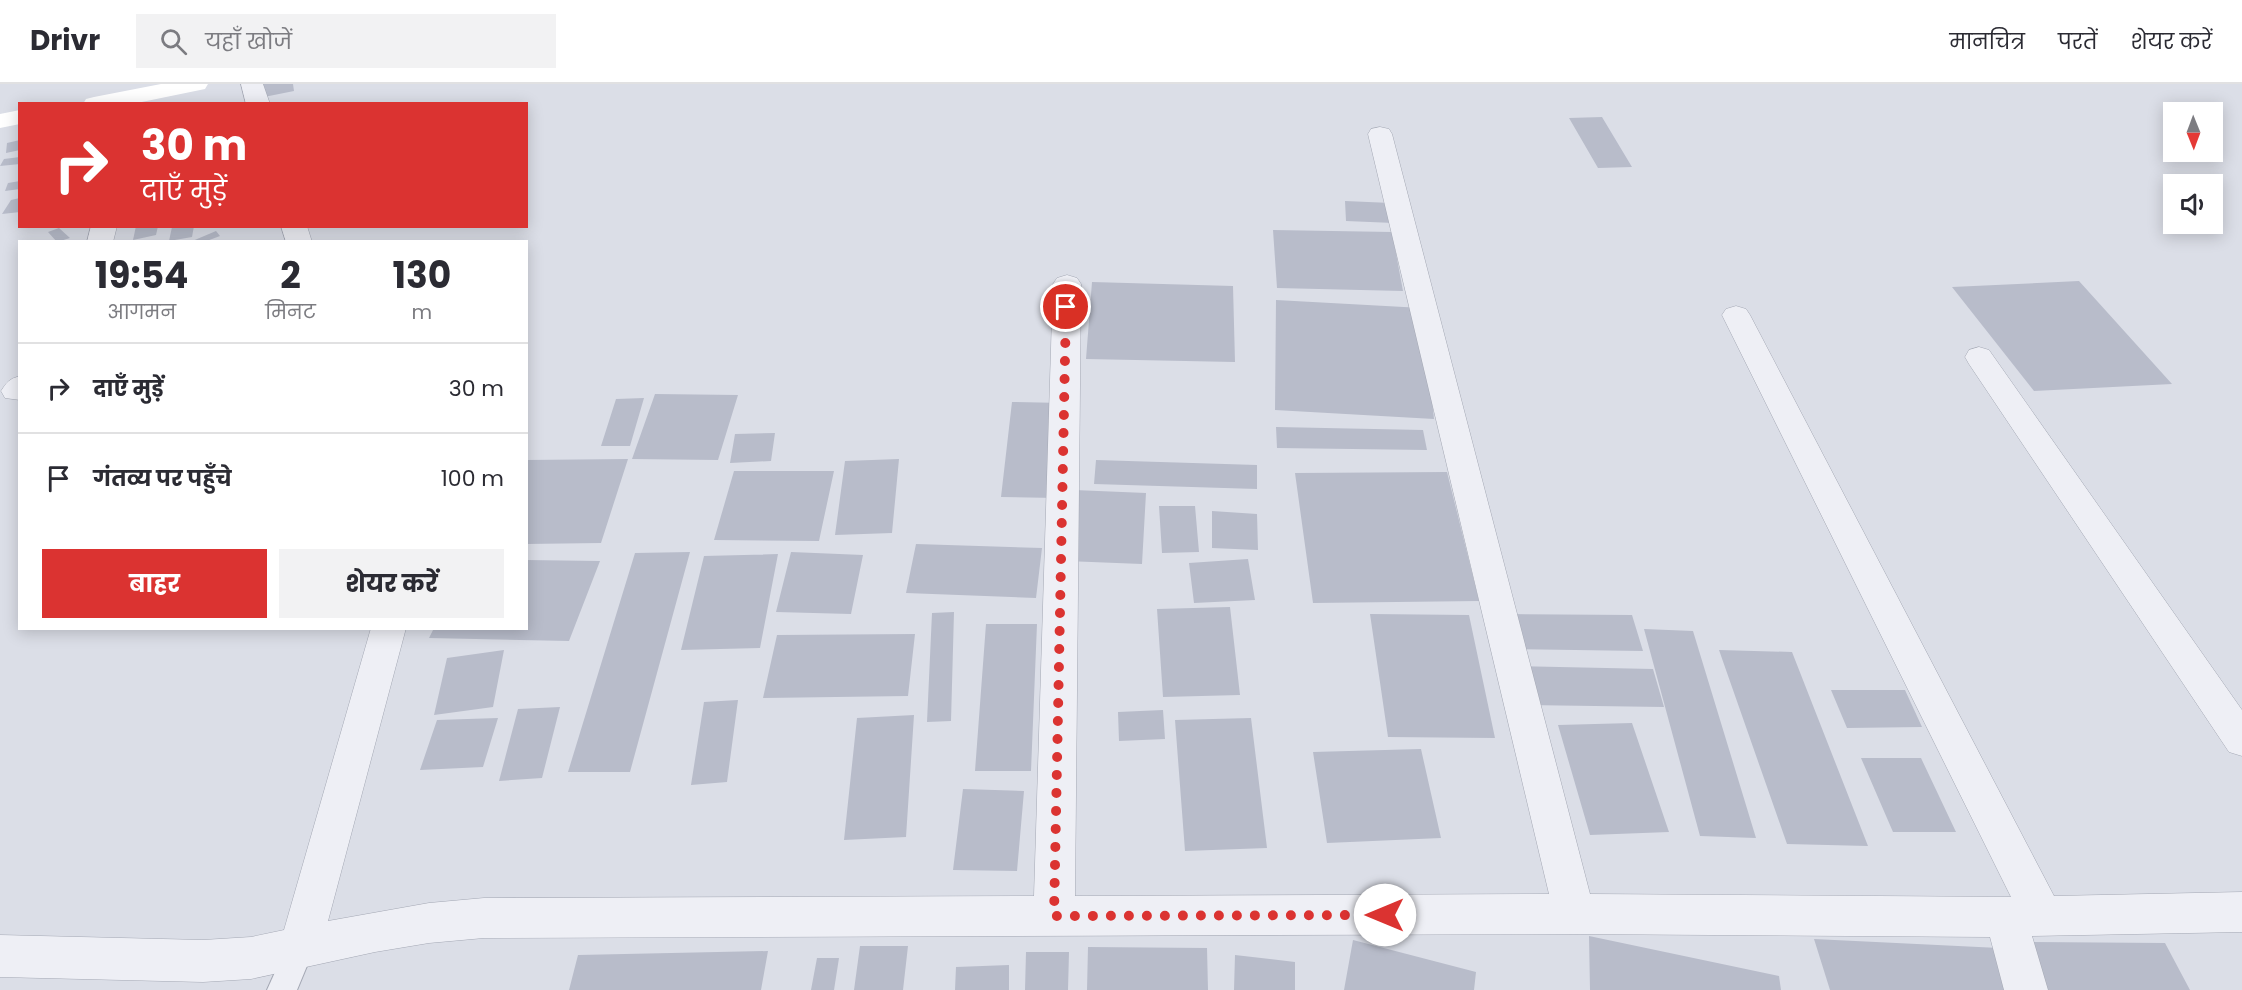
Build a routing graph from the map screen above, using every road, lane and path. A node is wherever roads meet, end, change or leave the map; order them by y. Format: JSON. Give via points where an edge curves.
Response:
{"nodes":[{"id":1,"x":197,"y":84,"type":"edge"},
{"id":2,"x":252,"y":84,"type":"edge"},
{"id":3,"x":104,"y":102,"type":"edge"},
{"id":4,"x":257,"y":102,"type":"edge"},
{"id":5,"x":18,"y":117,"type":"edge"},
{"id":6,"x":0,"y":121,"type":"edge"},
{"id":7,"x":1380,"y":134,"type":"dead end"},
{"id":8,"x":1066,"y":284,"type":"dead end"},
{"id":9,"x":1736,"y":315,"type":"dead end"},
{"id":10,"x":1979,"y":357,"type":"dead end"},
{"id":11,"x":388,"y":630,"type":"edge"},
{"id":12,"x":2242,"y":741,"type":"edge"},
{"id":13,"x":2242,"y":912,"type":"edge"},
{"id":14,"x":1574,"y":914,"type":"junction"},
{"id":15,"x":1054,"y":916,"type":"junction"},
{"id":16,"x":2024,"y":917,"type":"junction"},
{"id":17,"x":300,"y":949,"type":"junction"},
{"id":18,"x":0,"y":956,"type":"edge"},
{"id":19,"x":282,"y":990,"type":"edge"},
{"id":20,"x":2026,"y":990,"type":"edge"}],
"edges":[{"from":1,"to":3,"type":"street"},
{"from":2,"to":4,"type":"street"},
{"from":5,"to":6,"type":"street"},
{"from":7,"to":14,"type":"street"},
{"from":8,"to":15,"type":"street"},
{"from":9,"to":16,"type":"street"},
{"from":10,"to":12,"type":"street"},
{"from":11,"to":17,"type":"street"},
{"from":13,"to":16,"type":"street"},
{"from":14,"to":15,"type":"street"},
{"from":14,"to":16,"type":"street"},
{"from":15,"to":17,"type":"street","via":[[484,918],[429,923]]},
{"from":16,"to":20,"type":"street"},
{"from":17,"to":18,"type":"street","via":[[203,961]]},
{"from":17,"to":19,"type":"lane"}]}
